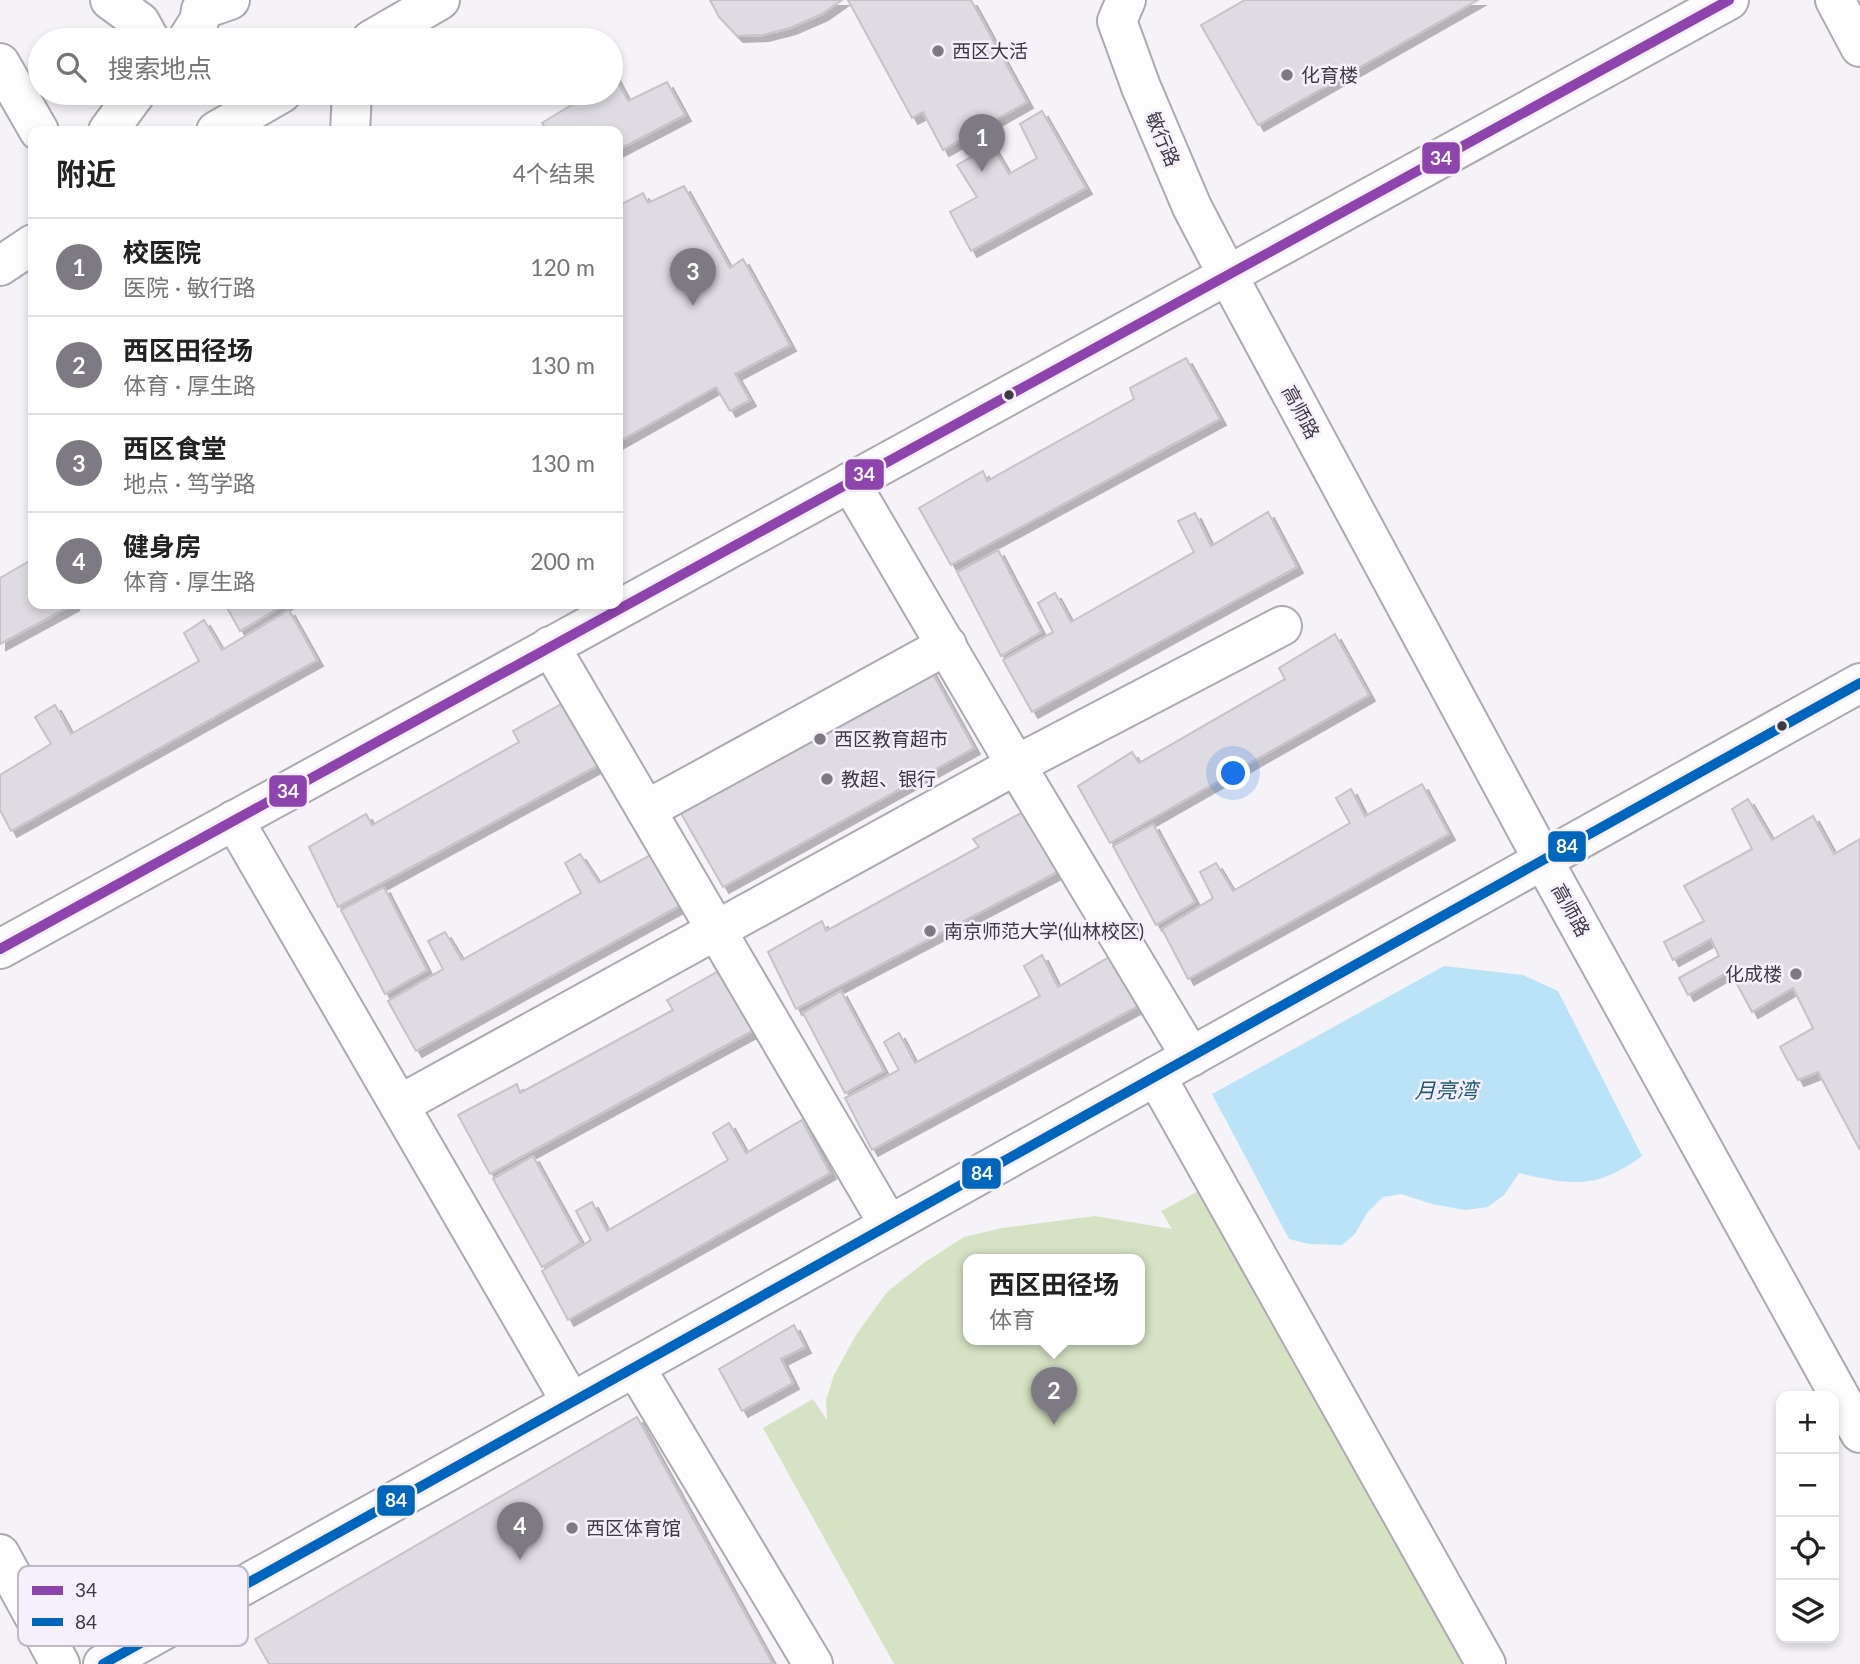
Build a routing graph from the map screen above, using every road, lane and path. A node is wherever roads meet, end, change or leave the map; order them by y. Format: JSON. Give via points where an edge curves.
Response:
{"nodes":[{"id":1,"x":110,"y":0,"type":"edge"},
{"id":2,"x":440,"y":0,"type":"edge"},
{"id":3,"x":1126,"y":0,"type":"edge"},
{"id":4,"x":1729,"y":0,"type":"edge"},
{"id":5,"x":1835,"y":0,"type":"edge"},
{"id":6,"x":143,"y":28,"type":"edge"},
{"id":7,"x":392,"y":28,"type":"edge"},
{"id":8,"x":1860,"y":47,"type":"edge"},
{"id":9,"x":0,"y":63,"type":"edge"},
{"id":10,"x":127,"y":105,"type":"edge"},
{"id":11,"x":261,"y":105,"type":"edge"},
{"id":12,"x":351,"y":105,"type":"edge"},
{"id":13,"x":36,"y":126,"type":"edge"},
{"id":14,"x":112,"y":126,"type":"edge"},
{"id":15,"x":225,"y":126,"type":"edge"},
{"id":16,"x":350,"y":126,"type":"edge"},
{"id":17,"x":28,"y":247,"type":"edge"},
{"id":18,"x":0,"y":266,"type":"edge"},
{"id":19,"x":1227,"y":274,"type":"junction"},
{"id":20,"x":850,"y":482,"type":"junction"},
{"id":21,"x":623,"y":606,"type":"edge"},
{"id":22,"x":618,"y":609,"type":"edge"},
{"id":23,"x":1282,"y":626,"type":"dead end"},
{"id":24,"x":947,"y":645,"type":"junction"},
{"id":25,"x":550,"y":646,"type":"junction"},
{"id":26,"x":1860,"y":683,"type":"edge"},
{"id":27,"x":1016,"y":765,"type":"junction"},
{"id":28,"x":646,"y":810,"type":"junction"},
{"id":29,"x":234,"y":820,"type":"junction"},
{"id":30,"x":1543,"y":860,"type":"junction"},
{"id":31,"x":715,"y":929,"type":"junction"},
{"id":32,"x":0,"y":949,"type":"edge"},
{"id":33,"x":1191,"y":1057,"type":"junction"},
{"id":34,"x":1156,"y":1076,"type":"junction"},
{"id":35,"x":399,"y":1105,"type":"junction"},
{"id":36,"x":889,"y":1225,"type":"junction"},
{"id":37,"x":635,"y":1367,"type":"junction"},
{"id":38,"x":571,"y":1402,"type":"junction"},
{"id":39,"x":1860,"y":1433,"type":"edge"},
{"id":40,"x":0,"y":1554,"type":"edge"},
{"id":41,"x":248,"y":1583,"type":"edge"},
{"id":42,"x":18,"y":1587,"type":"edge"},
{"id":43,"x":50,"y":1646,"type":"edge"},
{"id":44,"x":135,"y":1646,"type":"edge"},
{"id":45,"x":60,"y":1664,"type":"edge"},
{"id":46,"x":103,"y":1664,"type":"edge"},
{"id":47,"x":813,"y":1664,"type":"edge"},
{"id":48,"x":1486,"y":1664,"type":"edge"}],
"edges":[{"from":1,"to":6,"type":"street"},
{"from":2,"to":7,"type":"street"},
{"from":3,"to":19,"type":"street","name":"敏行路","via":[[1117,21],[1141,88],[1192,207]]},
{"from":4,"to":19,"type":"street"},
{"from":5,"to":8,"type":"street"},
{"from":9,"to":13,"type":"street"},
{"from":10,"to":14,"type":"street"},
{"from":11,"to":15,"type":"street"},
{"from":12,"to":16,"type":"street"},
{"from":17,"to":18,"type":"street"},
{"from":19,"to":20,"type":"street"},
{"from":19,"to":30,"type":"street","name":"高师路"},
{"from":20,"to":21,"type":"street"},
{"from":20,"to":24,"type":"street"},
{"from":22,"to":25,"type":"street"},
{"from":23,"to":27,"type":"street"},
{"from":24,"to":27,"type":"street"},
{"from":24,"to":28,"type":"street"},
{"from":25,"to":28,"type":"street"},
{"from":25,"to":29,"type":"street"},
{"from":26,"to":30,"type":"street"},
{"from":27,"to":31,"type":"street"},
{"from":27,"to":33,"type":"street"},
{"from":28,"to":31,"type":"street"},
{"from":29,"to":32,"type":"street"},
{"from":29,"to":35,"type":"street"},
{"from":30,"to":33,"type":"street"},
{"from":30,"to":39,"type":"street","name":"高师路"},
{"from":31,"to":35,"type":"street"},
{"from":31,"to":36,"type":"street"},
{"from":33,"to":34,"type":"street"},
{"from":34,"to":36,"type":"street"},
{"from":34,"to":48,"type":"street"},
{"from":35,"to":38,"type":"street"},
{"from":36,"to":37,"type":"street"},
{"from":37,"to":38,"type":"street"},
{"from":37,"to":47,"type":"street"},
{"from":38,"to":41,"type":"street"},
{"from":40,"to":42,"type":"street"},
{"from":43,"to":45,"type":"street"},
{"from":44,"to":46,"type":"street"}]}
